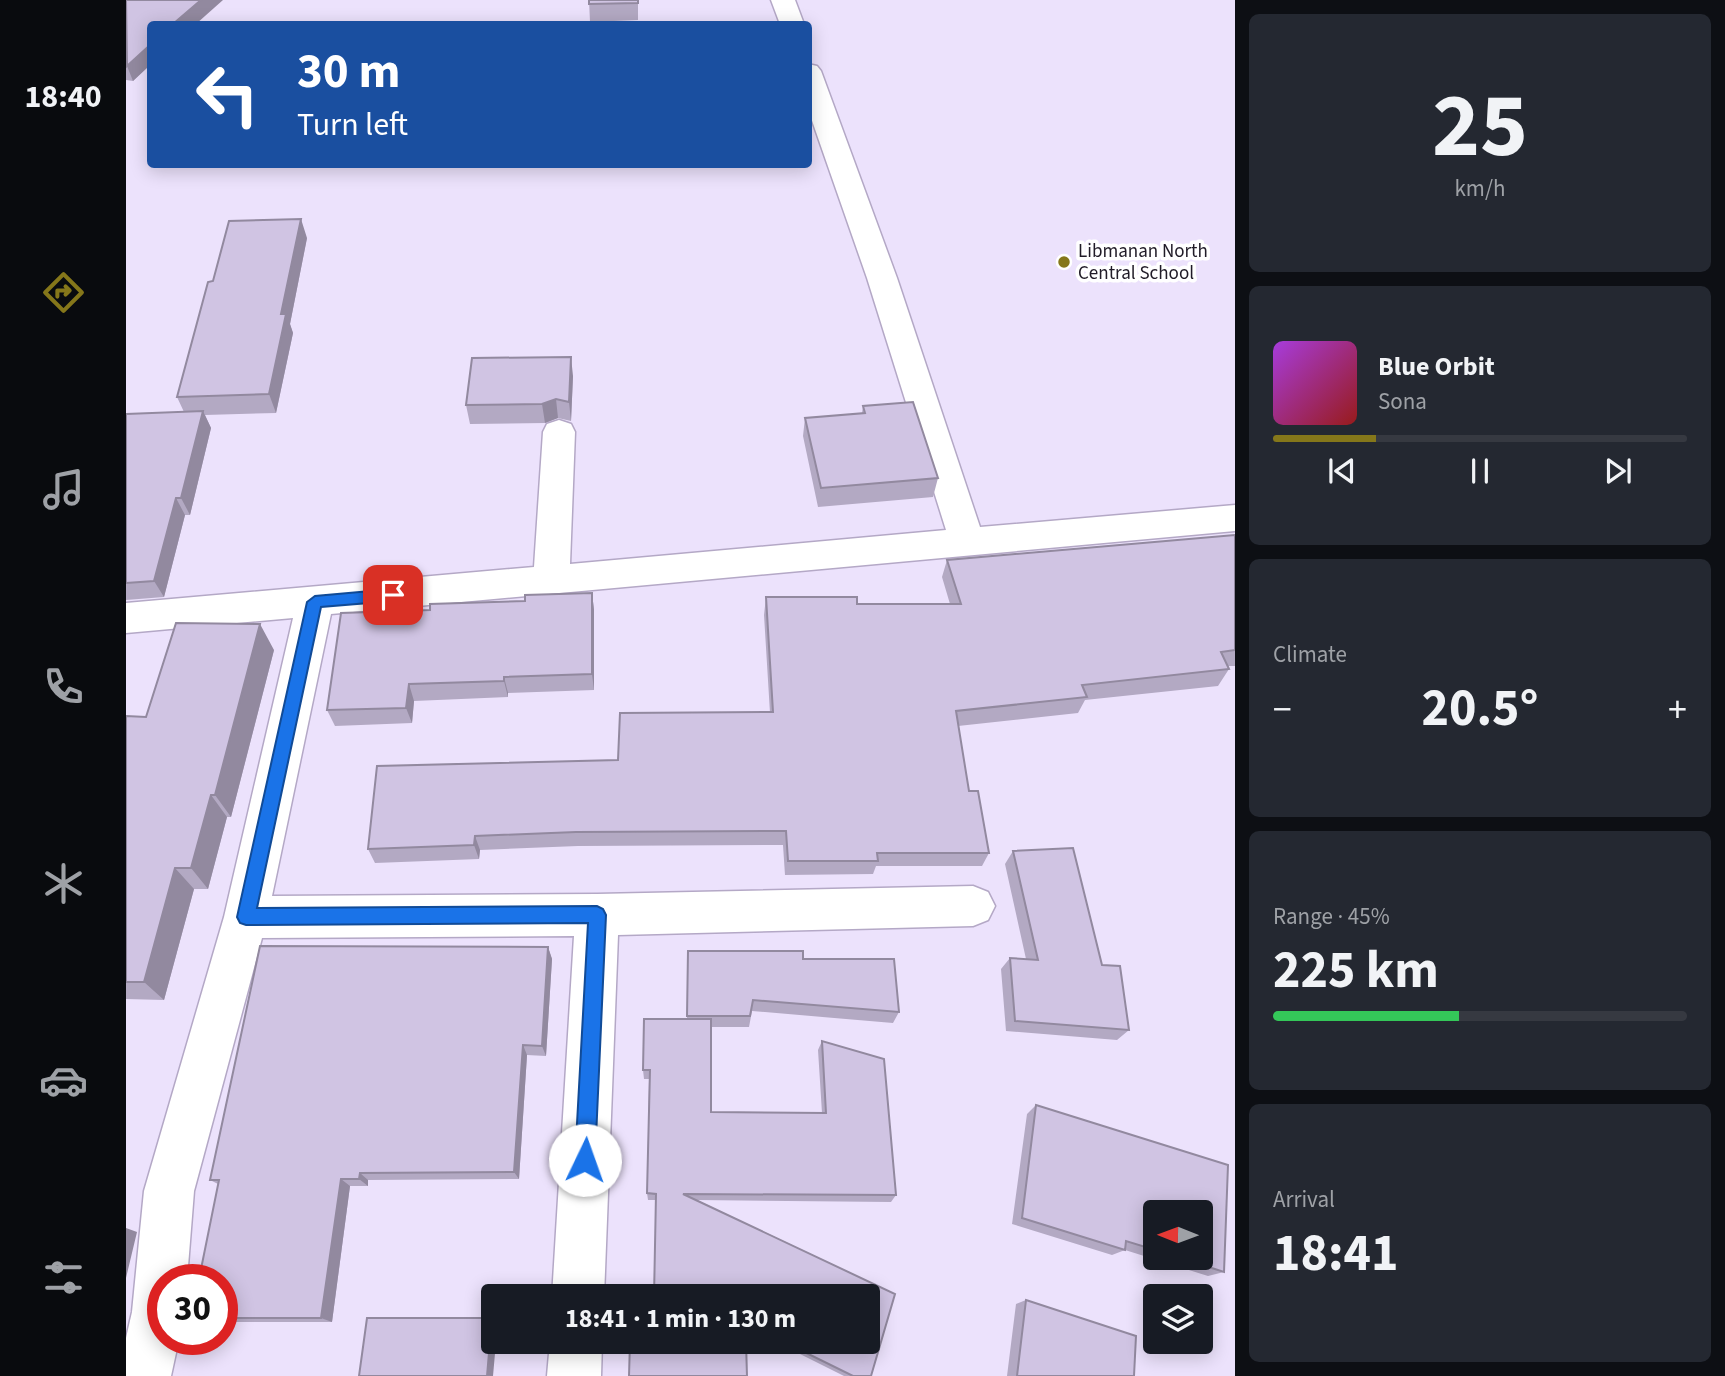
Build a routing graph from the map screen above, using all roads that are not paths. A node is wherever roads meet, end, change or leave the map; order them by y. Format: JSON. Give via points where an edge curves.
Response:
{"nodes":[{"id":1,"x":783,"y":0,"type":"edge"},
{"id":2,"x":791,"y":21,"type":"edge"},
{"id":3,"x":812,"y":82,"type":"edge"},
{"id":4,"x":559,"y":432,"type":"dead end"},
{"id":5,"x":1235,"y":518,"type":"edge"},
{"id":6,"x":967,"y":542,"type":"junction"},
{"id":7,"x":551,"y":580,"type":"junction"},
{"id":8,"x":315,"y":602,"type":"junction"},
{"id":9,"x":126,"y":618,"type":"edge"},
{"id":10,"x":973,"y":905,"type":"dead end"},
{"id":11,"x":597,"y":915,"type":"junction"},
{"id":12,"x":246,"y":917,"type":"junction"},
{"id":13,"x":579,"y":1284,"type":"edge"},
{"id":14,"x":575,"y":1354,"type":"edge"},
{"id":15,"x":144,"y":1376,"type":"edge"},
{"id":16,"x":574,"y":1376,"type":"edge"}],
"edges":[{"from":1,"to":2,"type":"street"},
{"from":3,"to":6,"type":"street","via":[[882,278]]},
{"from":4,"to":7,"type":"street"},
{"from":5,"to":6,"type":"street"},
{"from":6,"to":7,"type":"street"},
{"from":7,"to":8,"type":"street"},
{"from":8,"to":9,"type":"street"},
{"from":8,"to":12,"type":"street"},
{"from":10,"to":11,"type":"street"},
{"from":11,"to":12,"type":"street"},
{"from":11,"to":13,"type":"street"},
{"from":12,"to":15,"type":"street","via":[[169,1191],[158,1312]]},
{"from":14,"to":16,"type":"street"}]}
